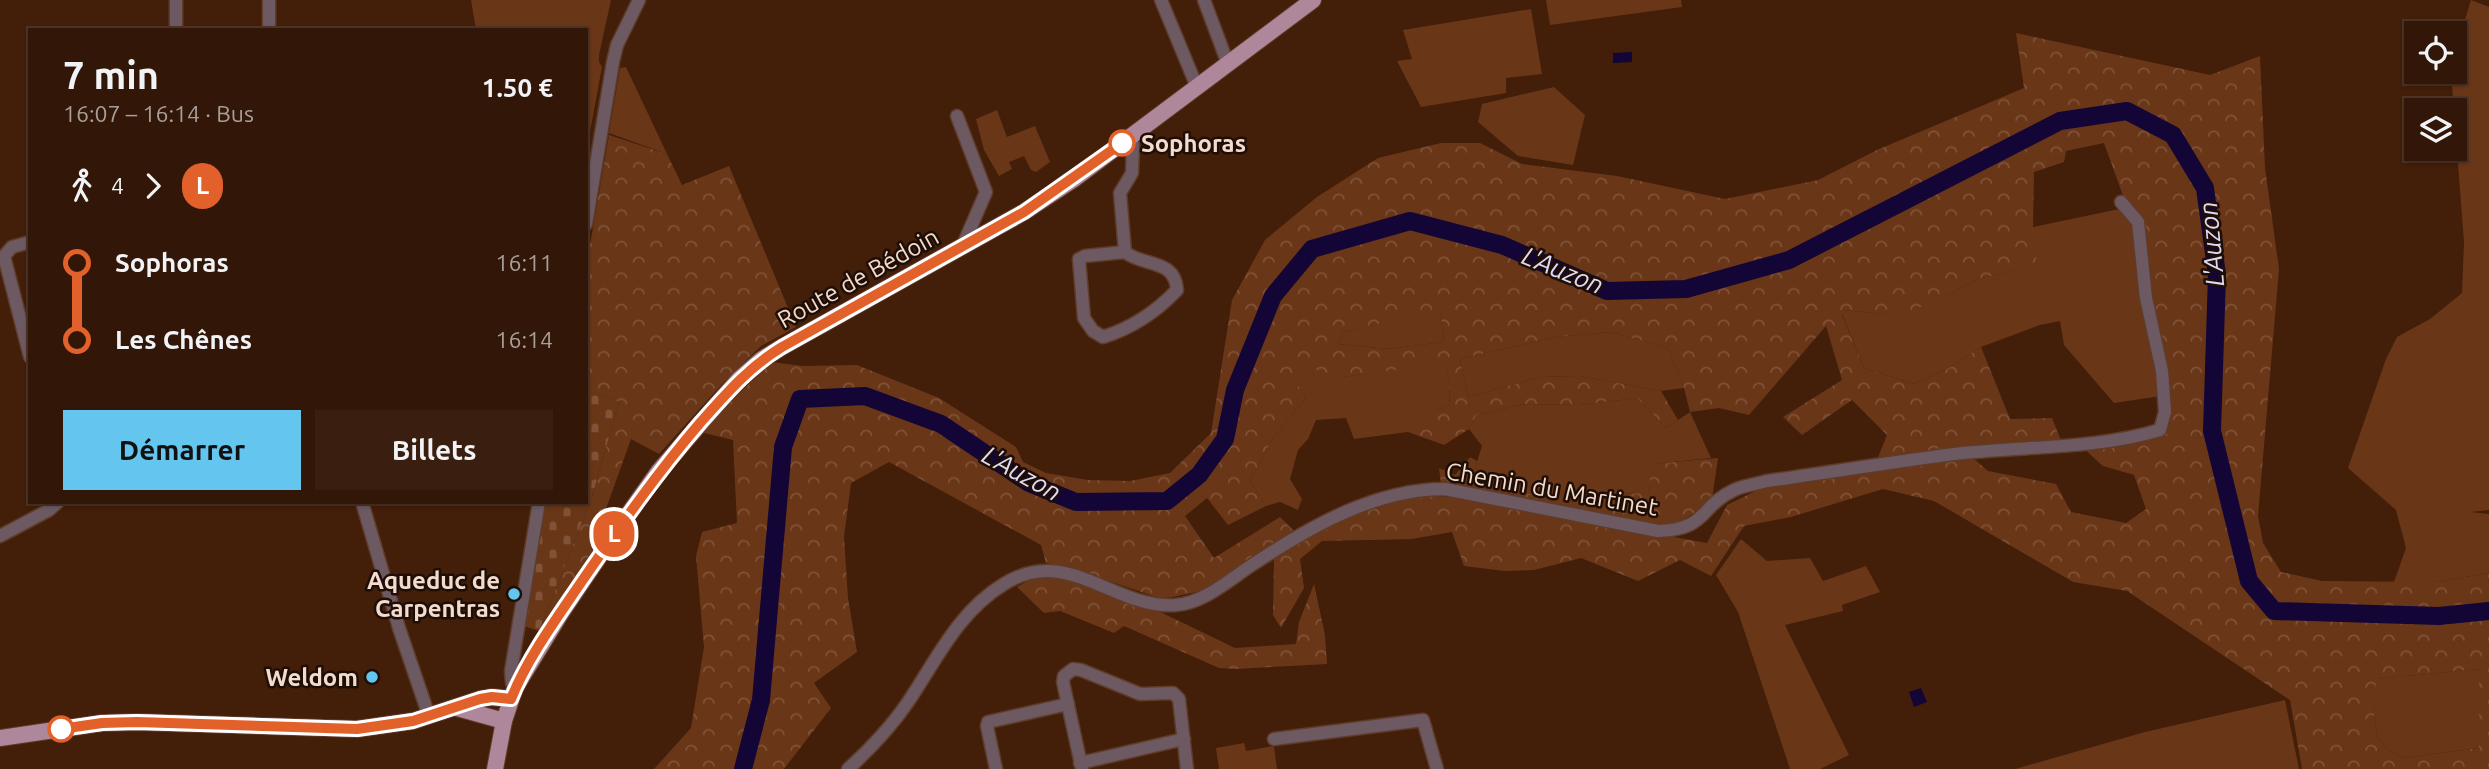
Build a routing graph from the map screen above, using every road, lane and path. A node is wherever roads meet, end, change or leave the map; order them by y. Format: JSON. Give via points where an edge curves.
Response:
{"nodes":[{"id":1,"x":176,"y":0,"type":"edge"},
{"id":2,"x":269,"y":0,"type":"edge"},
{"id":3,"x":639,"y":0,"type":"edge"},
{"id":4,"x":1161,"y":0,"type":"edge"},
{"id":5,"x":1205,"y":0,"type":"edge"},
{"id":6,"x":1313,"y":0,"type":"edge"},
{"id":7,"x":176,"y":28,"type":"edge"},
{"id":8,"x":269,"y":28,"type":"edge"},
{"id":9,"x":1228,"y":64,"type":"junction"},
{"id":10,"x":1197,"y":87,"type":"junction"},
{"id":11,"x":957,"y":116,"type":"dead end"},
{"id":12,"x":1129,"y":138,"type":"junction"},
{"id":13,"x":1114,"y":149,"type":"junction"},
{"id":14,"x":591,"y":164,"type":"edge"},
{"id":15,"x":1132,"y":164,"type":"junction"},
{"id":16,"x":588,"y":200,"type":"edge"},
{"id":17,"x":2121,"y":202,"type":"dead end"},
{"id":18,"x":28,"y":243,"type":"edge"},
{"id":19,"x":963,"y":245,"type":"junction"},
{"id":20,"x":1125,"y":252,"type":"junction"},
{"id":21,"x":28,"y":349,"type":"edge"},
{"id":22,"x":56,"y":504,"type":"edge"},
{"id":23,"x":363,"y":504,"type":"edge"},
{"id":24,"x":539,"y":504,"type":"edge"},
{"id":25,"x":0,"y":536,"type":"edge"},
{"id":26,"x":513,"y":694,"type":"junction"},
{"id":27,"x":1068,"y":704,"type":"junction"},
{"id":28,"x":457,"y":708,"type":"junction"},
{"id":29,"x":429,"y":716,"type":"junction"},
{"id":30,"x":504,"y":722,"type":"junction"},
{"id":31,"x":0,"y":738,"type":"edge"},
{"id":32,"x":1274,"y":739,"type":"dead end"},
{"id":33,"x":1184,"y":740,"type":"junction"},
{"id":34,"x":1081,"y":766,"type":"edge"},
{"id":35,"x":495,"y":769,"type":"edge"},
{"id":36,"x":848,"y":769,"type":"edge"},
{"id":37,"x":996,"y":769,"type":"edge"},
{"id":38,"x":1187,"y":769,"type":"edge"},
{"id":39,"x":1437,"y":769,"type":"edge"}],
"edges":[{"from":1,"to":7,"type":"street"},
{"from":2,"to":8,"type":"street"},
{"from":3,"to":14,"type":"street","via":[[617,45]]},
{"from":4,"to":10,"type":"street"},
{"from":5,"to":9,"type":"street"},
{"from":6,"to":9,"type":"main road","name":"Route de Bédoin"},
{"from":9,"to":10,"type":"main road","name":"Route de Bédoin"},
{"from":10,"to":12,"type":"main road","name":"Route de Bédoin"},
{"from":11,"to":19,"type":"street","via":[[986,192]]},
{"from":12,"to":13,"type":"main road","name":"Route de Bédoin"},
{"from":12,"to":15,"type":"street"},
{"from":13,"to":15,"type":"street"},
{"from":13,"to":19,"type":"main road","name":"Route de Bédoin","via":[[1024,212]]},
{"from":14,"to":16,"type":"street"},
{"from":15,"to":20,"type":"street","via":[[1120,193]]},
{"from":17,"to":36,"type":"street","name":"Chemin du Martinet","via":[[2138,222],[2146,298],[2162,371],[2165,412],[2160,430],[2133,438],[1965,453],[1767,481],[1736,489],[1698,522],[1679,530],[1658,531],[1445,489],[1397,494],[1325,521],[1196,601],[1175,605],[1141,600],[1063,572],[1028,573],[1007,582],[969,610],[906,704]]},
{"from":18,"to":21,"type":"street","via":[[12,247],[4,256]]},
{"from":19,"to":26,"type":"main road","name":"Route de Bédoin","via":[[782,347],[738,379],[659,471],[561,613]]},
{"from":20,"to":20,"type":"street","via":[[1079,259],[1084,318],[1103,337],[1123,331],[1162,307],[1177,290],[1168,269]]},
{"from":22,"to":25,"type":"street"},
{"from":23,"to":29,"type":"street"},
{"from":24,"to":26,"type":"street","via":[[511,671]]},
{"from":26,"to":28,"type":"main road"},
{"from":26,"to":30,"type":"main road","name":"Route de Bédoin"},
{"from":27,"to":33,"type":"street","via":[[1064,676],[1073,669],[1145,695],[1173,693],[1179,699]]},
{"from":27,"to":34,"type":"street"},
{"from":27,"to":37,"type":"street","via":[[988,722]]},
{"from":28,"to":29,"type":"main road"},
{"from":28,"to":30,"type":"main road"},
{"from":29,"to":31,"type":"main road","via":[[333,730],[102,723]]},
{"from":30,"to":35,"type":"main road","name":"Route de Bédoin"},
{"from":32,"to":39,"type":"street","via":[[1423,720]]},
{"from":33,"to":34,"type":"street"},
{"from":33,"to":38,"type":"street"}]}
